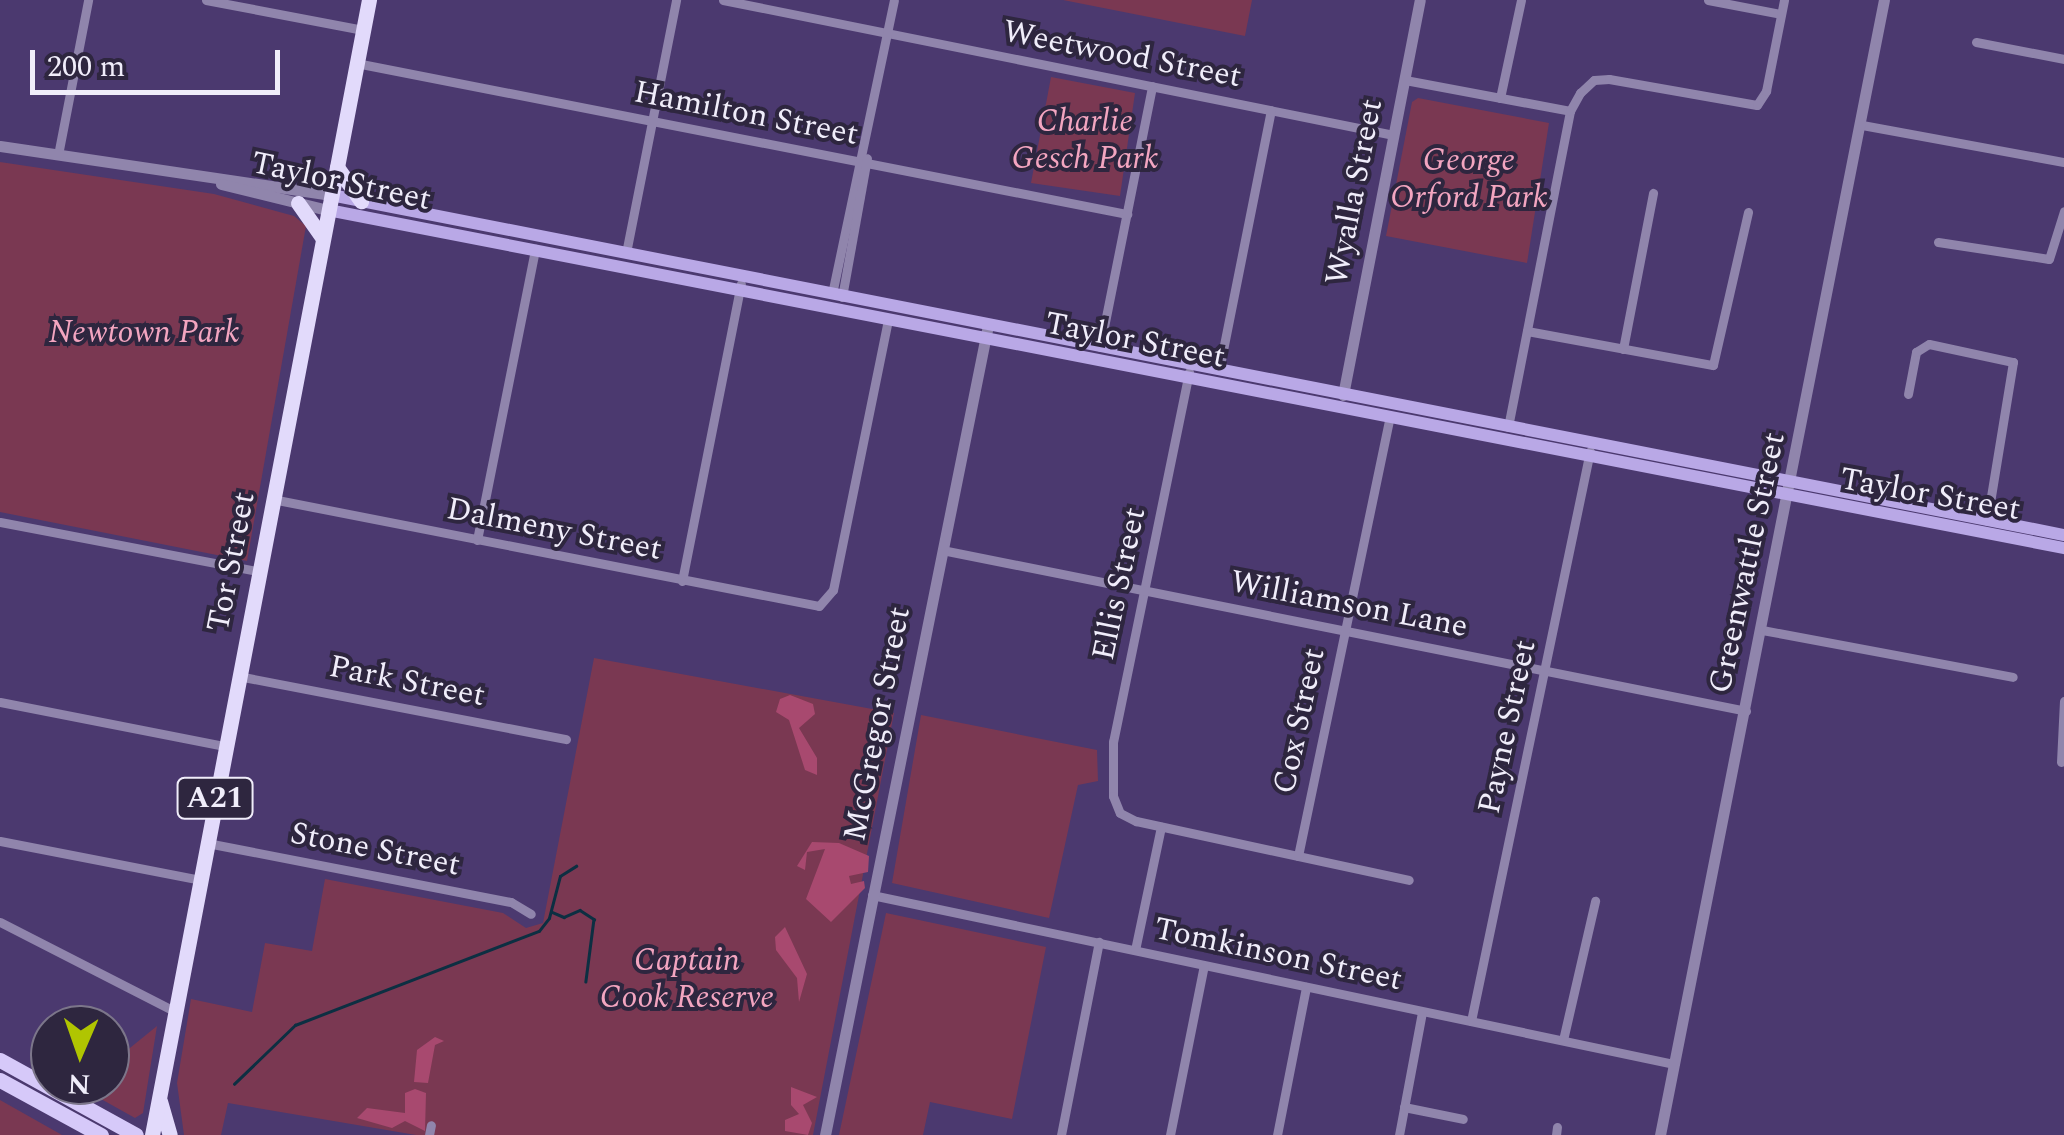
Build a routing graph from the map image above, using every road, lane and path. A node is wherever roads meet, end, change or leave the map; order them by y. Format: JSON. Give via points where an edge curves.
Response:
{"nodes":[{"id":1,"x":88,"y":0,"type":"edge"},
{"id":2,"x":206,"y":0,"type":"edge"},
{"id":3,"x":369,"y":0,"type":"edge"},
{"id":4,"x":676,"y":0,"type":"edge"},
{"id":5,"x":724,"y":0,"type":"edge"},
{"id":6,"x":894,"y":0,"type":"edge"},
{"id":7,"x":1420,"y":0,"type":"edge"},
{"id":8,"x":1521,"y":0,"type":"edge"},
{"id":9,"x":1708,"y":0,"type":"edge"},
{"id":10,"x":1784,"y":0,"type":"edge"},
{"id":11,"x":1884,"y":0,"type":"edge"},
{"id":12,"x":1782,"y":14,"type":"junction"},
{"id":13,"x":363,"y":30,"type":"junction"},
{"id":14,"x":888,"y":33,"type":"junction"},
{"id":15,"x":1976,"y":42,"type":"dead end"},
{"id":16,"x":2064,"y":59,"type":"edge"},
{"id":17,"x":356,"y":63,"type":"junction"},
{"id":18,"x":1405,"y":80,"type":"junction"},
{"id":19,"x":1152,"y":86,"type":"junction"},
{"id":20,"x":1500,"y":98,"type":"junction"},
{"id":21,"x":1271,"y":110,"type":"junction"},
{"id":22,"x":1570,"y":111,"type":"junction"},
{"id":23,"x":652,"y":122,"type":"junction"},
{"id":24,"x":1862,"y":125,"type":"junction"},
{"id":25,"x":1394,"y":134,"type":"junction"},
{"id":26,"x":0,"y":146,"type":"edge"},
{"id":27,"x":58,"y":155,"type":"junction"},
{"id":28,"x":2064,"y":162,"type":"edge"},
{"id":29,"x":862,"y":163,"type":"junction"},
{"id":30,"x":337,"y":167,"type":"junction"},
{"id":31,"x":198,"y":176,"type":"junction"},
{"id":32,"x":1654,"y":193,"type":"dead end"},
{"id":33,"x":362,"y":201,"type":"junction"},
{"id":34,"x":329,"y":202,"type":"junction"},
{"id":35,"x":298,"y":203,"type":"junction"},
{"id":36,"x":2064,"y":211,"type":"edge"},
{"id":37,"x":1748,"y":212,"type":"dead end"},
{"id":38,"x":1127,"y":214,"type":"junction"},
{"id":39,"x":538,"y":236,"type":"junction"},
{"id":40,"x":322,"y":237,"type":"junction"},
{"id":41,"x":1938,"y":242,"type":"dead end"},
{"id":42,"x":535,"y":250,"type":"junction"},
{"id":43,"x":626,"y":253,"type":"junction"},
{"id":44,"x":743,"y":277,"type":"junction"},
{"id":45,"x":740,"y":292,"type":"junction"},
{"id":46,"x":837,"y":296,"type":"junction"},
{"id":47,"x":888,"y":320,"type":"junction"},
{"id":48,"x":988,"y":324,"type":"junction"},
{"id":49,"x":1527,"y":331,"type":"junction"},
{"id":50,"x":985,"y":339,"type":"junction"},
{"id":51,"x":1100,"y":347,"type":"junction"},
{"id":52,"x":1623,"y":348,"type":"junction"},
{"id":53,"x":1219,"y":370,"type":"junction"},
{"id":54,"x":1190,"y":372,"type":"junction"},
{"id":55,"x":1908,"y":394,"type":"dead end"},
{"id":56,"x":1343,"y":395,"type":"junction"},
{"id":57,"x":1389,"y":420,"type":"junction"},
{"id":58,"x":1508,"y":427,"type":"junction"},
{"id":59,"x":1590,"y":450,"type":"junction"},
{"id":60,"x":1791,"y":490,"type":"junction"},
{"id":61,"x":272,"y":500,"type":"junction"},
{"id":62,"x":0,"y":522,"type":"edge"},
{"id":63,"x":1986,"y":527,"type":"junction"},
{"id":64,"x":2064,"y":535,"type":"edge"},
{"id":65,"x":477,"y":540,"type":"junction"},
{"id":66,"x":2064,"y":548,"type":"edge"},
{"id":67,"x":942,"y":550,"type":"junction"},
{"id":68,"x":258,"y":572,"type":"junction"},
{"id":69,"x":682,"y":581,"type":"junction"},
{"id":70,"x":1144,"y":590,"type":"junction"},
{"id":71,"x":1762,"y":630,"type":"junction"},
{"id":72,"x":1344,"y":631,"type":"junction"},
{"id":73,"x":1546,"y":671,"type":"junction"},
{"id":74,"x":238,"y":676,"type":"junction"},
{"id":75,"x":2013,"y":677,"type":"dead end"},
{"id":76,"x":2064,"y":701,"type":"edge"},
{"id":77,"x":0,"y":702,"type":"edge"},
{"id":78,"x":1746,"y":711,"type":"junction"},
{"id":79,"x":566,"y":739,"type":"dead end"},
{"id":80,"x":225,"y":746,"type":"junction"},
{"id":81,"x":2061,"y":762,"type":"dead end"},
{"id":82,"x":1161,"y":826,"type":"junction"},
{"id":83,"x":0,"y":841,"type":"edge"},
{"id":84,"x":207,"y":843,"type":"junction"},
{"id":85,"x":1298,"y":856,"type":"junction"},
{"id":86,"x":200,"y":880,"type":"junction"},
{"id":87,"x":1409,"y":880,"type":"dead end"},
{"id":88,"x":872,"y":895,"type":"junction"},
{"id":89,"x":1595,"y":901,"type":"dead end"},
{"id":90,"x":530,"y":914,"type":"dead end"},
{"id":91,"x":0,"y":922,"type":"edge"},
{"id":92,"x":1099,"y":942,"type":"junction"},
{"id":93,"x":1135,"y":950,"type":"junction"},
{"id":94,"x":1204,"y":965,"type":"junction"},
{"id":95,"x":1306,"y":987,"type":"junction"},
{"id":96,"x":174,"y":1011,"type":"junction"},
{"id":97,"x":1422,"y":1012,"type":"junction"},
{"id":98,"x":1471,"y":1021,"type":"junction"},
{"id":99,"x":1564,"y":1040,"type":"junction"},
{"id":100,"x":0,"y":1060,"type":"edge"},
{"id":101,"x":1674,"y":1064,"type":"junction"},
{"id":102,"x":0,"y":1080,"type":"edge"},
{"id":103,"x":159,"y":1097,"type":"junction"},
{"id":104,"x":1404,"y":1107,"type":"junction"},
{"id":105,"x":156,"y":1116,"type":"junction"},
{"id":106,"x":1463,"y":1119,"type":"dead end"},
{"id":107,"x":129,"y":1131,"type":"edge"},
{"id":108,"x":100,"y":1135,"type":"edge"},
{"id":109,"x":152,"y":1135,"type":"edge"},
{"id":110,"x":170,"y":1135,"type":"edge"},
{"id":111,"x":825,"y":1135,"type":"edge"},
{"id":112,"x":1061,"y":1135,"type":"edge"},
{"id":113,"x":1170,"y":1135,"type":"edge"},
{"id":114,"x":1277,"y":1135,"type":"edge"},
{"id":115,"x":1399,"y":1135,"type":"edge"},
{"id":116,"x":1660,"y":1135,"type":"edge"}],
"edges":[{"from":1,"to":27,"type":"street"},
{"from":2,"to":13,"type":"street"},
{"from":3,"to":13,"type":"highway","name":"Tor Street","number":"A21"},
{"from":4,"to":23,"type":"street"},
{"from":5,"to":14,"type":"street","name":"Weetwood Street"},
{"from":6,"to":14,"type":"street"},
{"from":7,"to":18,"type":"street","name":"Wyalla Street"},
{"from":8,"to":20,"type":"street"},
{"from":9,"to":12,"type":"street"},
{"from":10,"to":12,"type":"street"},
{"from":11,"to":24,"type":"street","name":"Greenwattle Street"},
{"from":12,"to":22,"type":"street","via":[[1766,91],[1757,104],[1609,79],[1594,80]]},
{"from":13,"to":17,"type":"highway","name":"Tor Street","number":"A21"},
{"from":14,"to":19,"type":"street","name":"Weetwood Street"},
{"from":14,"to":29,"type":"street"},
{"from":15,"to":16,"type":"street"},
{"from":17,"to":23,"type":"street","name":"Hamilton Street"},
{"from":17,"to":30,"type":"highway","name":"Tor Street","number":"A21"},
{"from":18,"to":20,"type":"street"},
{"from":18,"to":25,"type":"street","name":"Wyalla Street"},
{"from":19,"to":21,"type":"street","name":"Weetwood Street"},
{"from":19,"to":38,"type":"street"},
{"from":20,"to":22,"type":"street"},
{"from":21,"to":25,"type":"street","name":"Weetwood Street"},
{"from":21,"to":53,"type":"street"},
{"from":22,"to":49,"type":"street"},
{"from":23,"to":29,"type":"street","name":"Hamilton Street"},
{"from":23,"to":43,"type":"street"},
{"from":24,"to":28,"type":"street"},
{"from":24,"to":60,"type":"street","name":"Greenwattle Street"},
{"from":25,"to":56,"type":"street","name":"Wyalla Street"},
{"from":26,"to":27,"type":"street","name":"Taylor Street"},
{"from":27,"to":31,"type":"street","name":"Taylor Street"},
{"from":29,"to":38,"type":"street","name":"Hamilton Street"},
{"from":29,"to":46,"type":"street"},
{"from":30,"to":33,"type":"highway"},
{"from":30,"to":34,"type":"highway","name":"Tor Street","number":"A21"},
{"from":31,"to":34,"type":"street","name":"Taylor Street"},
{"from":31,"to":35,"type":"street","name":"Taylor Street"},
{"from":32,"to":52,"type":"street"},
{"from":33,"to":34,"type":"main road","name":"Taylor Street"},
{"from":33,"to":39,"type":"main road","name":"Taylor Street"},
{"from":34,"to":35,"type":"street","name":"Taylor Street"},
{"from":34,"to":40,"type":"highway","name":"Tor Street","number":"A21"},
{"from":34,"to":42,"type":"main road","name":"Taylor Street"},
{"from":35,"to":40,"type":"highway"},
{"from":36,"to":41,"type":"street","via":[[2048,259]]},
{"from":37,"to":52,"type":"street","via":[[1714,365]]},
{"from":38,"to":51,"type":"street"},
{"from":39,"to":42,"type":"street"},
{"from":39,"to":43,"type":"main road","name":"Taylor Street"},
{"from":40,"to":61,"type":"highway","name":"Tor Street","number":"A21"},
{"from":42,"to":45,"type":"main road","name":"Taylor Street"},
{"from":42,"to":65,"type":"street"},
{"from":43,"to":44,"type":"main road","name":"Taylor Street"},
{"from":44,"to":45,"type":"street"},
{"from":44,"to":46,"type":"main road","name":"Taylor Street"},
{"from":45,"to":47,"type":"main road","name":"Taylor Street"},
{"from":45,"to":69,"type":"street"},
{"from":46,"to":48,"type":"main road","name":"Taylor Street"},
{"from":47,"to":50,"type":"main road","name":"Taylor Street"},
{"from":47,"to":69,"type":"street","name":"Dalmeny Street","via":[[826,604]]},
{"from":48,"to":50,"type":"street","name":"McGregor Street"},
{"from":48,"to":51,"type":"main road","name":"Taylor Street"},
{"from":49,"to":52,"type":"street"},
{"from":49,"to":58,"type":"street"},
{"from":50,"to":54,"type":"main road","name":"Taylor Street"},
{"from":50,"to":67,"type":"street","name":"McGregor Street"},
{"from":51,"to":54,"type":"main road","name":"Taylor Street"},
{"from":53,"to":54,"type":"main road","name":"Taylor Street"},
{"from":53,"to":56,"type":"main road","name":"Taylor Street"},
{"from":54,"to":57,"type":"main road","name":"Taylor Street"},
{"from":54,"to":70,"type":"street","name":"Ellis Street"},
{"from":55,"to":63,"type":"street","via":[[1916,352],[1929,344],[2013,362]]},
{"from":56,"to":57,"type":"main road","via":[[1347,404]]},
{"from":56,"to":58,"type":"main road","name":"Taylor Street"},
{"from":57,"to":59,"type":"main road","name":"Taylor Street"},
{"from":57,"to":72,"type":"street","name":"Cox Street"},
{"from":58,"to":59,"type":"main road","name":"Taylor Street"},
{"from":59,"to":60,"type":"main road","name":"Taylor Street"},
{"from":59,"to":73,"type":"street","name":"Payne Street"},
{"from":60,"to":63,"type":"main road","name":"Taylor Street"},
{"from":60,"to":71,"type":"street","name":"Greenwattle Street"},
{"from":61,"to":65,"type":"street","name":"Dalmeny Street"},
{"from":61,"to":68,"type":"highway","name":"Tor Street","number":"A21"},
{"from":62,"to":68,"type":"street"},
{"from":63,"to":64,"type":"main road","name":"Taylor Street"},
{"from":63,"to":66,"type":"main road","name":"Taylor Street"},
{"from":65,"to":69,"type":"street","name":"Dalmeny Street"},
{"from":67,"to":70,"type":"street","name":"Williamson Lane"},
{"from":67,"to":88,"type":"street","name":"McGregor Street"},
{"from":68,"to":74,"type":"highway","name":"Tor Street","number":"A21"},
{"from":70,"to":72,"type":"street","name":"Williamson Lane"},
{"from":70,"to":82,"type":"street","name":"Ellis Street","via":[[1110,759],[1120,813]]},
{"from":71,"to":75,"type":"street"},
{"from":71,"to":78,"type":"street","name":"Greenwattle Street"},
{"from":72,"to":73,"type":"street","name":"Williamson Lane"},
{"from":72,"to":85,"type":"street","name":"Cox Street"},
{"from":73,"to":78,"type":"street","name":"Williamson Lane"},
{"from":73,"to":98,"type":"street","name":"Payne Street"},
{"from":74,"to":79,"type":"street","name":"Park Street"},
{"from":74,"to":80,"type":"highway","name":"Tor Street","number":"A21"},
{"from":76,"to":81,"type":"street"},
{"from":77,"to":80,"type":"street"},
{"from":78,"to":101,"type":"street","name":"Greenwattle Street"},
{"from":80,"to":84,"type":"highway","name":"Tor Street","number":"A21"},
{"from":82,"to":85,"type":"street"},
{"from":82,"to":93,"type":"street"},
{"from":83,"to":86,"type":"street"},
{"from":84,"to":86,"type":"highway","name":"Tor Street","number":"A21"},
{"from":84,"to":90,"type":"street","name":"Stone Street","via":[[511,902]]},
{"from":85,"to":87,"type":"street"},
{"from":86,"to":96,"type":"highway","name":"Tor Street","number":"A21"},
{"from":88,"to":92,"type":"street","name":"Tomkinson Street"},
{"from":88,"to":111,"type":"street","name":"McGregor Street"},
{"from":89,"to":99,"type":"street"},
{"from":91,"to":96,"type":"street"},
{"from":92,"to":93,"type":"street","name":"Tomkinson Street"},
{"from":92,"to":112,"type":"street"},
{"from":93,"to":94,"type":"street","name":"Tomkinson Street"},
{"from":94,"to":95,"type":"street","name":"Tomkinson Street"},
{"from":94,"to":113,"type":"street"},
{"from":95,"to":97,"type":"street","name":"Tomkinson Street"},
{"from":95,"to":114,"type":"street"},
{"from":96,"to":103,"type":"highway","name":"Tor Street","number":"A21"},
{"from":97,"to":98,"type":"street","name":"Tomkinson Street"},
{"from":97,"to":104,"type":"street"},
{"from":98,"to":99,"type":"street","name":"Tomkinson Street"},
{"from":99,"to":101,"type":"street","name":"Tomkinson Street"},
{"from":100,"to":107,"type":"main road"},
{"from":101,"to":116,"type":"street","name":"Greenwattle Street"},
{"from":102,"to":108,"type":"main road"},
{"from":103,"to":105,"type":"highway","name":"Tor Street","number":"A21"},
{"from":103,"to":110,"type":"highway","number":"A21"},
{"from":104,"to":106,"type":"street"},
{"from":104,"to":115,"type":"street"},
{"from":105,"to":107,"type":"main road"},
{"from":105,"to":109,"type":"highway","name":"Tor Street","number":"A21"}]}
